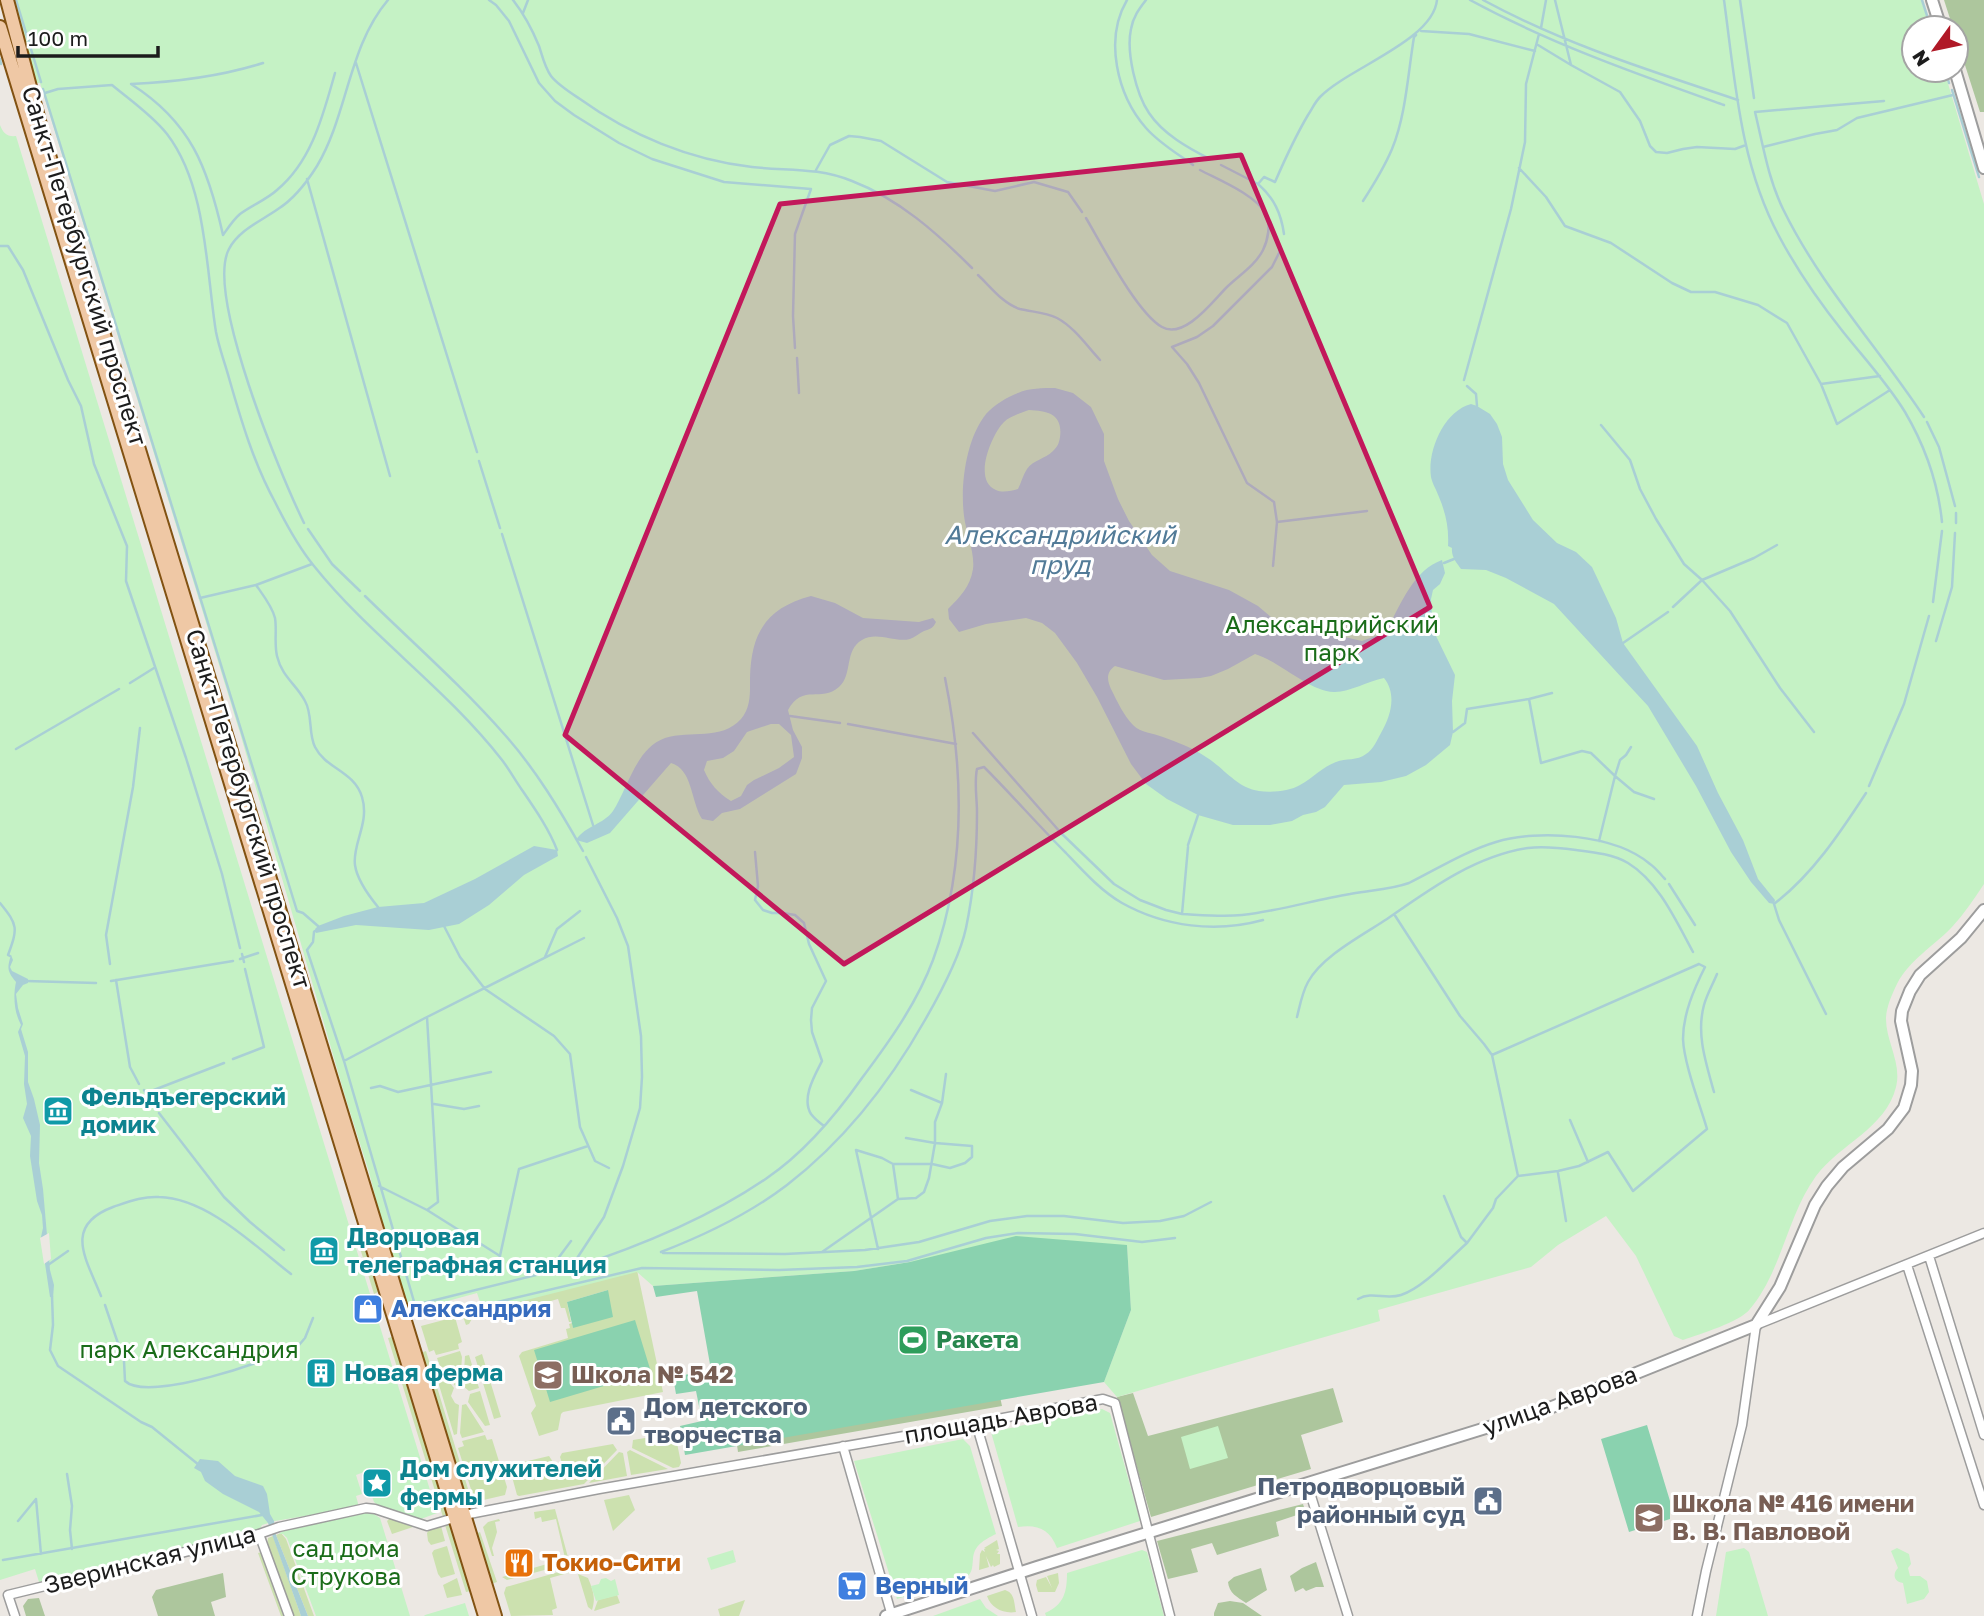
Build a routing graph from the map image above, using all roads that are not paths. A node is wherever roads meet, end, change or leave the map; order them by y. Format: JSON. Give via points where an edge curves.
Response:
{"nodes":[{"id":1,"x":7,"y":0,"type":"edge"},
{"id":2,"x":0,"y":27,"type":"edge"},
{"id":3,"x":1959,"y":84,"type":"edge"},
{"id":4,"x":1984,"y":168,"type":"edge"},
{"id":5,"x":1984,"y":910,"type":"edge"},
{"id":6,"x":1984,"y":1233,"type":"edge"},
{"id":7,"x":1929,"y":1256,"type":"junction"},
{"id":8,"x":1908,"y":1265,"type":"junction"},
{"id":9,"x":1756,"y":1325,"type":"junction"},
{"id":10,"x":975,"y":1423,"type":"junction"},
{"id":11,"x":1984,"y":1435,"type":"edge"},
{"id":12,"x":843,"y":1446,"type":"junction"},
{"id":13,"x":1307,"y":1483,"type":"junction"},
{"id":14,"x":1984,"y":1505,"type":"edge"},
{"id":15,"x":459,"y":1517,"type":"junction"},
{"id":16,"x":1149,"y":1532,"type":"junction"},
{"id":17,"x":262,"y":1533,"type":"junction"},
{"id":18,"x":1019,"y":1573,"type":"junction"},
{"id":19,"x":890,"y":1615,"type":"edge"},
{"id":20,"x":15,"y":1616,"type":"edge"},
{"id":21,"x":289,"y":1616,"type":"edge"},
{"id":22,"x":485,"y":1616,"type":"edge"},
{"id":23,"x":495,"y":1616,"type":"edge"},
{"id":24,"x":1032,"y":1616,"type":"edge"},
{"id":25,"x":1170,"y":1616,"type":"edge"},
{"id":26,"x":1348,"y":1616,"type":"edge"},
{"id":27,"x":1697,"y":1616,"type":"edge"}],
"edges":[{"from":1,"to":15,"type":"main road","name":"Санкт-Петербургский проспект","via":[[42,132]]},
{"from":2,"to":15,"type":"main road","name":"Санкт-Петербургский проспект"},
{"from":3,"to":4,"type":"street"},
{"from":5,"to":9,"type":"street","via":[[1910,990],[1901,1021],[1912,1070],[1904,1108],[1827,1186],[1780,1287]]},
{"from":6,"to":7,"type":"street"},
{"from":7,"to":8,"type":"street"},
{"from":7,"to":11,"type":"street"},
{"from":8,"to":9,"type":"street"},
{"from":8,"to":14,"type":"street"},
{"from":9,"to":13,"type":"street","name":"улица Аврова","via":[[1547,1409]]},
{"from":9,"to":27,"type":"street","via":[[1740,1433]]},
{"from":10,"to":12,"type":"street","name":"площадь Аврова"},
{"from":10,"to":16,"type":"street","name":"площадь Аврова","via":[[1103,1399],[1115,1403]]},
{"from":10,"to":18,"type":"street"},
{"from":12,"to":15,"type":"street","name":"Зверинская улица"},
{"from":12,"to":19,"type":"street"},
{"from":13,"to":16,"type":"street","name":"улица Аврова"},
{"from":13,"to":26,"type":"street"},
{"from":15,"to":17,"type":"street","name":"Зверинская улица","via":[[427,1526],[366,1508]]},
{"from":15,"to":22,"type":"main road","name":"Санкт-Петербургский проспект"},
{"from":15,"to":23,"type":"main road","name":"Санкт-Петербургский проспект"},
{"from":16,"to":18,"type":"street","name":"улица Аврова"},
{"from":16,"to":25,"type":"street","name":"площадь Аврова"},
{"from":17,"to":20,"type":"street","name":"Зверинская улица","via":[[8,1595]]},
{"from":17,"to":21,"type":"street"},
{"from":18,"to":19,"type":"street","name":"улица Аврова"},
{"from":18,"to":24,"type":"street"}]}
